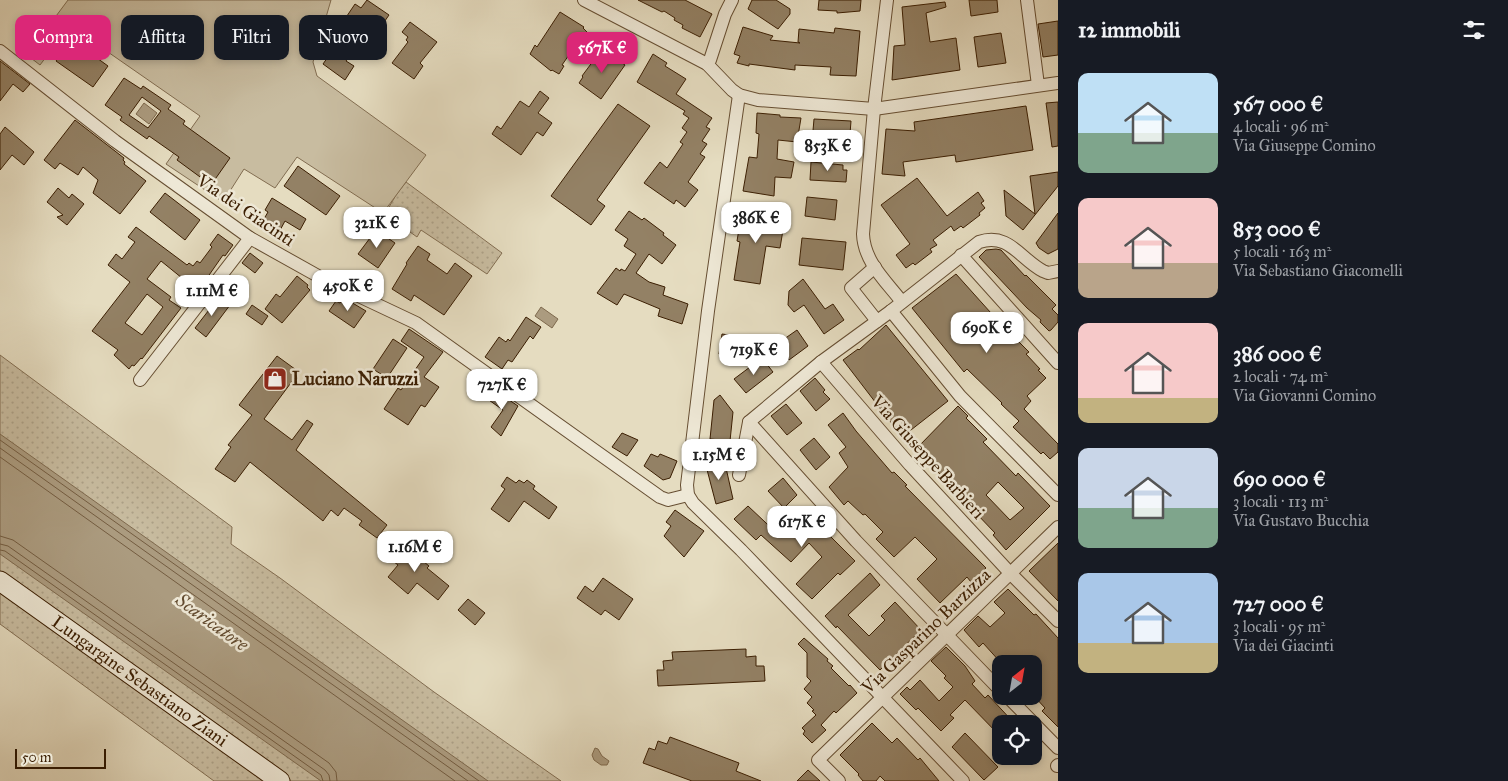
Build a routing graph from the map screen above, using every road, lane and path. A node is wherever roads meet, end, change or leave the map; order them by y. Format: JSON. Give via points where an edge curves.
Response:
{"nodes":[{"id":1,"x":584,"y":0,"type":"edge"},
{"id":2,"x":732,"y":0,"type":"edge"},
{"id":3,"x":887,"y":0,"type":"edge"},
{"id":4,"x":1027,"y":0,"type":"edge"},
{"id":5,"x":0,"y":51,"type":"edge"},
{"id":6,"x":707,"y":64,"type":"junction"},
{"id":7,"x":1058,"y":83,"type":"edge"},
{"id":8,"x":1038,"y":85,"type":"junction"},
{"id":9,"x":740,"y":95,"type":"junction"},
{"id":10,"x":874,"y":109,"type":"junction"},
{"id":11,"x":250,"y":238,"type":"junction"},
{"id":12,"x":960,"y":255,"type":"junction"},
{"id":13,"x":875,"y":267,"type":"junction"},
{"id":14,"x":1058,"y":271,"type":"edge"},
{"id":15,"x":902,"y":302,"type":"junction"},
{"id":16,"x":892,"y":310,"type":"junction"},
{"id":17,"x":877,"y":321,"type":"junction"},
{"id":18,"x":821,"y":362,"type":"junction"},
{"id":19,"x":1058,"y":363,"type":"edge"},
{"id":20,"x":140,"y":380,"type":"dead end"},
{"id":21,"x":749,"y":422,"type":"junction"},
{"id":22,"x":739,"y":475,"type":"dead end"},
{"id":23,"x":688,"y":495,"type":"junction"},
{"id":24,"x":1058,"y":495,"type":"edge"},
{"id":25,"x":1058,"y":527,"type":"edge"},
{"id":26,"x":1011,"y":574,"type":"junction"},
{"id":27,"x":0,"y":581,"type":"edge"},
{"id":28,"x":1058,"y":621,"type":"edge"},
{"id":29,"x":947,"y":635,"type":"junction"},
{"id":30,"x":992,"y":681,"type":"edge"},
{"id":31,"x":883,"y":696,"type":"junction"},
{"id":32,"x":1016,"y":705,"type":"edge"},
{"id":33,"x":1058,"y":748,"type":"edge"},
{"id":34,"x":280,"y":781,"type":"edge"},
{"id":35,"x":839,"y":781,"type":"edge"},
{"id":36,"x":963,"y":781,"type":"edge"}],
"edges":[{"from":1,"to":6,"type":"street"},
{"from":2,"to":6,"type":"street"},
{"from":3,"to":10,"type":"street"},
{"from":4,"to":8,"type":"street"},
{"from":5,"to":11,"type":"street","name":"Via dei Giacinti","via":[[115,141]]},
{"from":6,"to":9,"type":"street"},
{"from":7,"to":8,"type":"street"},
{"from":8,"to":10,"type":"street"},
{"from":9,"to":10,"type":"street","via":[[758,100]]},
{"from":9,"to":23,"type":"street","via":[[708,311],[686,486]]},
{"from":10,"to":13,"type":"street","via":[[862,234],[868,258]]},
{"from":11,"to":20,"type":"street"},
{"from":11,"to":23,"type":"street","name":"Via dei Giacinti","via":[[316,276],[416,323],[660,497],[668,500]]},
{"from":12,"to":14,"type":"street","via":[[989,238],[1011,245],[1043,271]]},
{"from":12,"to":15,"type":"street"},
{"from":12,"to":19,"type":"street"},
{"from":13,"to":15,"type":"street"},
{"from":13,"to":17,"type":"street","via":[[851,288]]},
{"from":15,"to":16,"type":"street"},
{"from":16,"to":17,"type":"street"},
{"from":16,"to":24,"type":"street","via":[[960,396]]},
{"from":17,"to":18,"type":"street"},
{"from":18,"to":21,"type":"street"},
{"from":18,"to":26,"type":"street","name":"Via Giuseppe Barbieri"},
{"from":21,"to":22,"type":"street"},
{"from":21,"to":29,"type":"street","via":[[856,541]]},
{"from":23,"to":31,"type":"street"},
{"from":25,"to":26,"type":"street","name":"Via Gasparino Barzizza"},
{"from":26,"to":28,"type":"street","name":"Via Giuseppe Barbieri"},
{"from":26,"to":29,"type":"street","name":"Via Gasparino Barzizza"},
{"from":27,"to":34,"type":"street","name":"Lungargine Sebastiano Ziani"},
{"from":29,"to":30,"type":"street"},
{"from":29,"to":31,"type":"street","name":"Via Gasparino Barzizza"},
{"from":31,"to":35,"type":"street","name":"Via Gasparino Barzizza","via":[[818,760]]},
{"from":31,"to":36,"type":"street"},
{"from":32,"to":33,"type":"street"}]}
